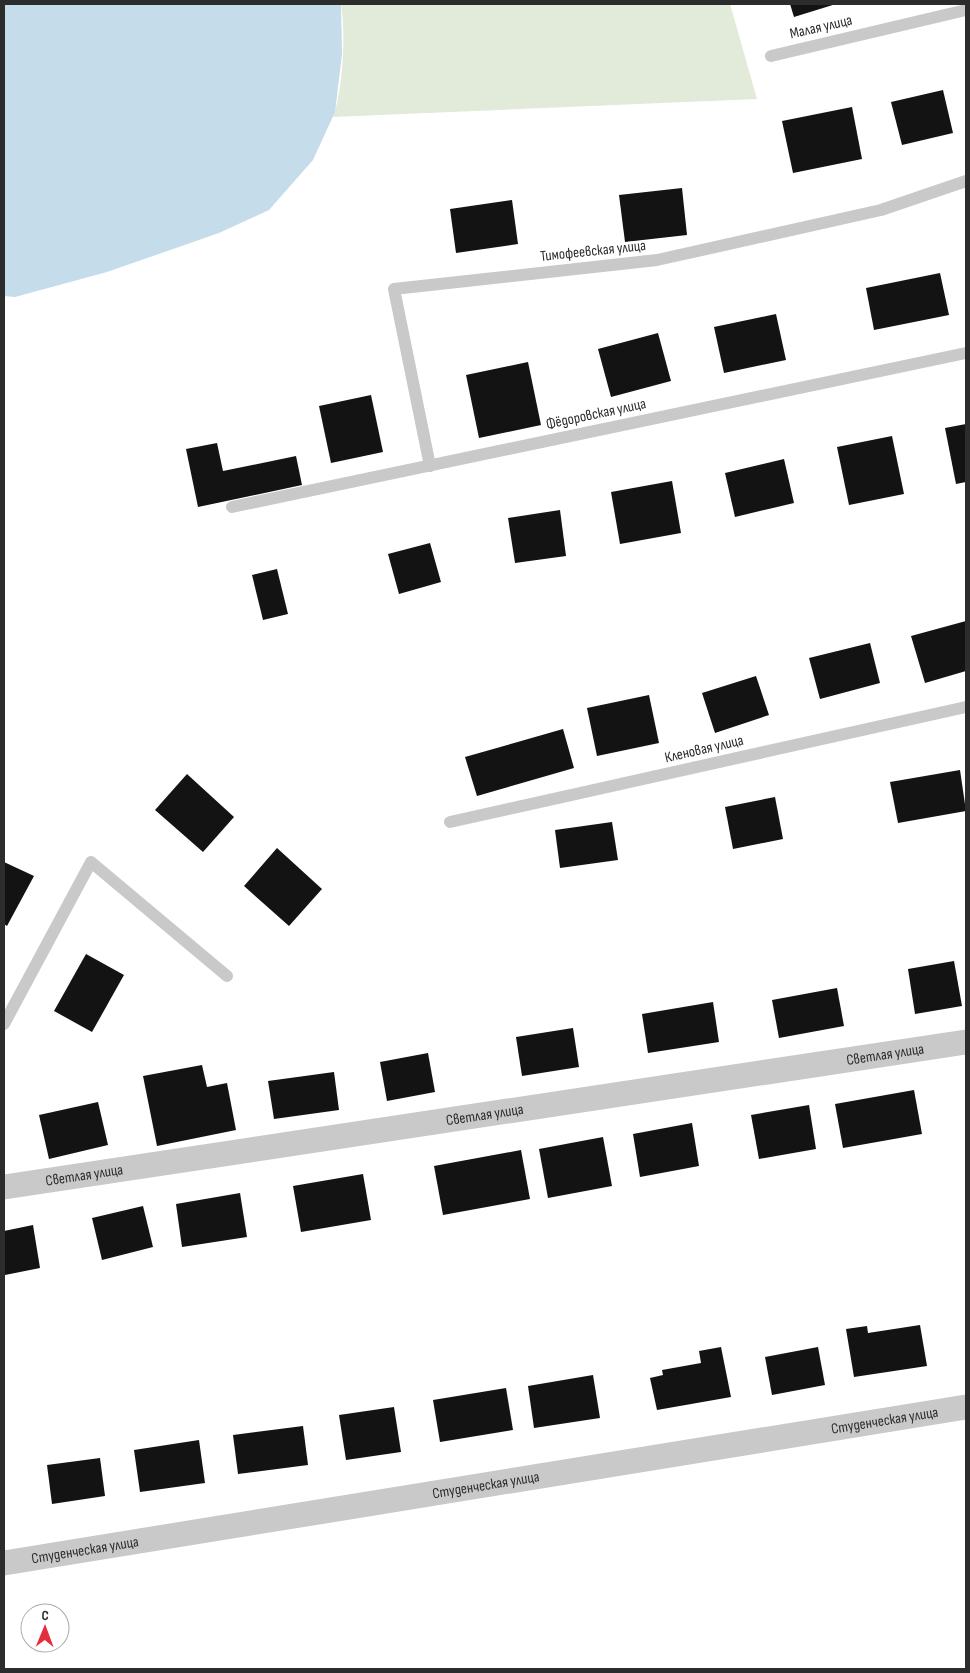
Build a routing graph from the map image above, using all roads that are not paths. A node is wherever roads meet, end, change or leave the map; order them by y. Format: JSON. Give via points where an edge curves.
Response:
{"nodes":[{"id":1,"x":966,"y":10,"type":"edge"},
{"id":2,"x":770,"y":56,"type":"dead end"},
{"id":3,"x":966,"y":181,"type":"edge"},
{"id":4,"x":966,"y":353,"type":"edge"},
{"id":5,"x":430,"y":466,"type":"junction"},
{"id":6,"x":232,"y":507,"type":"dead end"},
{"id":7,"x":966,"y":707,"type":"edge"},
{"id":8,"x":450,"y":822,"type":"dead end"},
{"id":9,"x":227,"y":976,"type":"dead end"},
{"id":10,"x":4,"y":1024,"type":"edge"},
{"id":11,"x":966,"y":1042,"type":"edge"},
{"id":12,"x":4,"y":1187,"type":"edge"},
{"id":13,"x":966,"y":1406,"type":"edge"},
{"id":14,"x":4,"y":1563,"type":"edge"}],
"edges":[{"from":1,"to":2,"type":"lane","name":"Малая улица"},
{"from":3,"to":5,"type":"lane","name":"Тимофеевская улица","via":[[881,210],[657,260],[394,289]]},
{"from":4,"to":5,"type":"lane","name":"Фёдоровская улица"},
{"from":5,"to":6,"type":"lane","name":"Фёдоровская улица"},
{"from":7,"to":8,"type":"lane","name":"Кленовая улица"},
{"from":9,"to":10,"type":"lane","via":[[91,862]]},
{"from":11,"to":12,"type":"street","name":"Светлая улица"},
{"from":13,"to":14,"type":"street","name":"Студенческая улица"}]}
